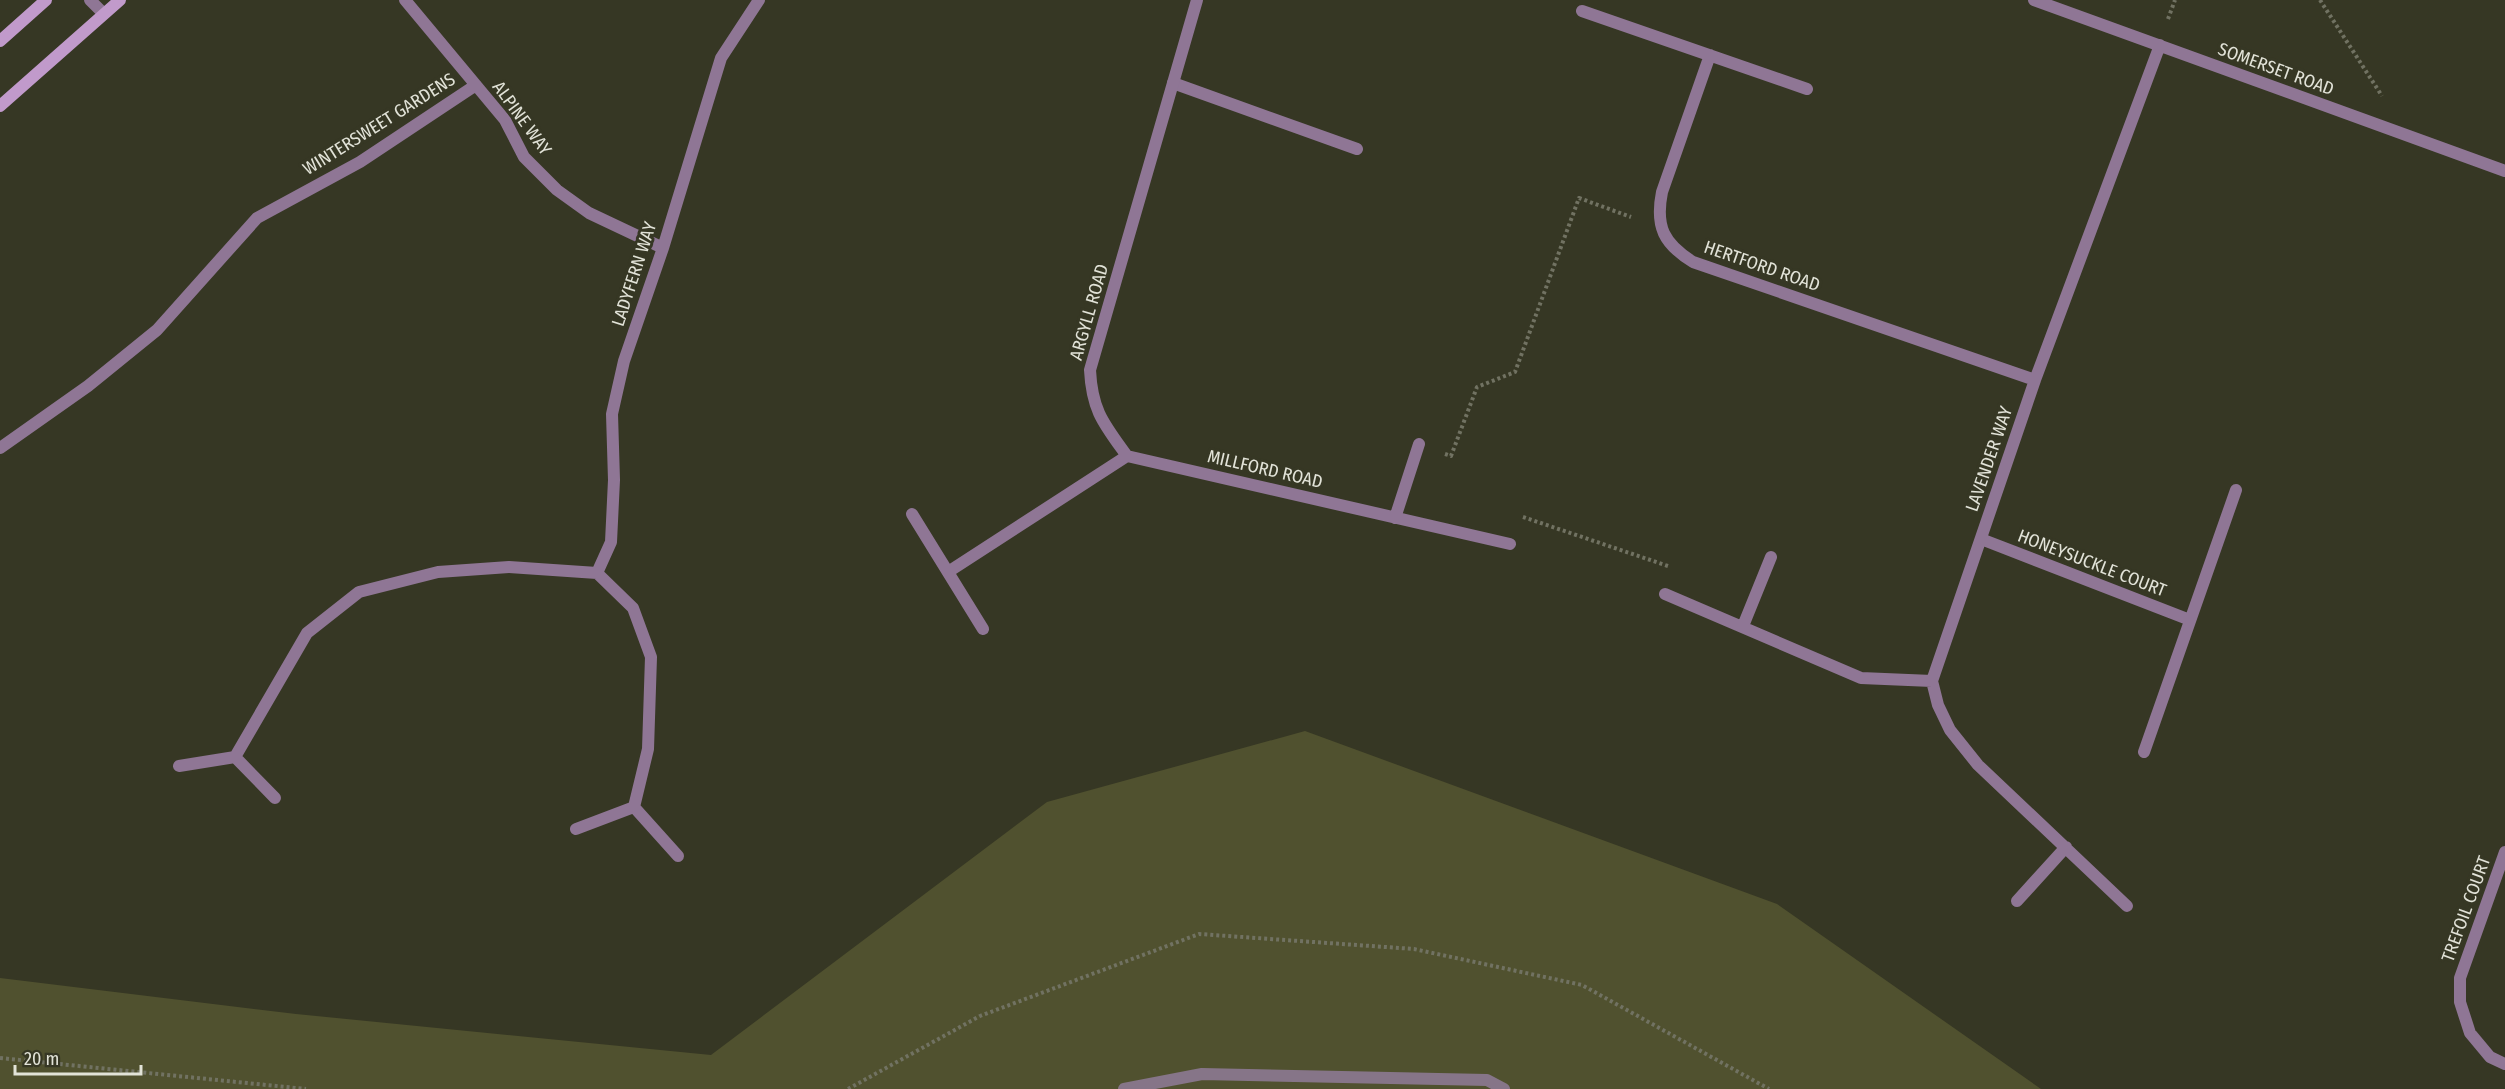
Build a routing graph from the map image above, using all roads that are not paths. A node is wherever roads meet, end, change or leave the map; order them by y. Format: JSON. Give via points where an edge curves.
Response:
{"nodes":[{"id":1,"x":46,"y":0,"type":"edge"},
{"id":2,"x":90,"y":0,"type":"edge"},
{"id":3,"x":120,"y":0,"type":"edge"},
{"id":4,"x":405,"y":0,"type":"edge"},
{"id":5,"x":759,"y":0,"type":"edge"},
{"id":6,"x":1197,"y":0,"type":"edge"},
{"id":7,"x":2034,"y":0,"type":"edge"},
{"id":8,"x":1582,"y":11,"type":"dead end"},
{"id":9,"x":103,"y":13,"type":"junction"},
{"id":10,"x":0,"y":41,"type":"edge"},
{"id":11,"x":2160,"y":45,"type":"junction"},
{"id":12,"x":1710,"y":56,"type":"junction"},
{"id":13,"x":1173,"y":83,"type":"junction"},
{"id":14,"x":476,"y":85,"type":"junction"},
{"id":15,"x":1807,"y":89,"type":"dead end"},
{"id":16,"x":0,"y":106,"type":"edge"},
{"id":17,"x":1356,"y":149,"type":"dead end"},
{"id":18,"x":2505,"y":171,"type":"edge"},
{"id":19,"x":663,"y":248,"type":"junction"},
{"id":20,"x":2035,"y":380,"type":"junction"},
{"id":21,"x":1419,"y":444,"type":"road end"},
{"id":22,"x":0,"y":448,"type":"edge"},
{"id":23,"x":1127,"y":456,"type":"junction"},
{"id":24,"x":2236,"y":490,"type":"dead end"},
{"id":25,"x":912,"y":514,"type":"dead end"},
{"id":26,"x":1395,"y":518,"type":"junction"},
{"id":27,"x":1981,"y":539,"type":"junction"},
{"id":28,"x":1510,"y":544,"type":"road end"},
{"id":29,"x":1771,"y":557,"type":"dead end"},
{"id":30,"x":948,"y":572,"type":"junction"},
{"id":31,"x":597,"y":573,"type":"junction"},
{"id":32,"x":1665,"y":594,"type":"road end"},
{"id":33,"x":2190,"y":620,"type":"junction"},
{"id":34,"x":1743,"y":626,"type":"junction"},
{"id":35,"x":983,"y":629,"type":"dead end"},
{"id":36,"x":1932,"y":681,"type":"junction"},
{"id":37,"x":2144,"y":752,"type":"dead end"},
{"id":38,"x":235,"y":758,"type":"junction"},
{"id":39,"x":179,"y":766,"type":"dead end"},
{"id":40,"x":275,"y":798,"type":"dead end"},
{"id":41,"x":634,"y":807,"type":"junction"},
{"id":42,"x":576,"y":829,"type":"dead end"},
{"id":43,"x":2066,"y":847,"type":"junction"},
{"id":44,"x":2505,"y":852,"type":"edge"},
{"id":45,"x":678,"y":856,"type":"dead end"},
{"id":46,"x":2017,"y":902,"type":"dead end"},
{"id":47,"x":2127,"y":906,"type":"dead end"},
{"id":48,"x":2505,"y":1064,"type":"edge"}],
"edges":[{"from":1,"to":10,"type":"street"},
{"from":2,"to":9,"type":"street"},
{"from":3,"to":9,"type":"street"},
{"from":4,"to":14,"type":"street","name":"ALPINE WAY"},
{"from":5,"to":19,"type":"street","name":"LADYFERN WAY","via":[[721,58]]},
{"from":6,"to":13,"type":"street","name":"ARGYLL ROAD"},
{"from":7,"to":11,"type":"street","name":"SOMERSET ROAD"},
{"from":8,"to":12,"type":"street"},
{"from":9,"to":16,"type":"street"},
{"from":11,"to":18,"type":"street","name":"SOMERSET ROAD"},
{"from":11,"to":20,"type":"street","name":"LAVENDER WAY"},
{"from":12,"to":15,"type":"street"},
{"from":12,"to":20,"type":"street","name":"HERTFORD ROAD","via":[[1658,210],[1660,227],[1675,250],[1693,262]]},
{"from":13,"to":17,"type":"street"},
{"from":13,"to":23,"type":"street","name":"ARGYLL ROAD","via":[[1090,370],[1091,397]]},
{"from":14,"to":19,"type":"street","name":"ALPINE WAY","via":[[506,120],[524,158],[557,190],[589,213]]},
{"from":14,"to":22,"type":"street","name":"WINTERSWEET GARDENS","via":[[360,162],[257,218],[157,330],[88,386]]},
{"from":19,"to":31,"type":"street","name":"LADYFERN WAY","via":[[624,361],[612,414],[611,542]]},
{"from":20,"to":27,"type":"street","name":"LAVENDER WAY"},
{"from":21,"to":26,"type":"street"},
{"from":23,"to":26,"type":"street","name":"MILLFORD ROAD"},
{"from":23,"to":30,"type":"street"},
{"from":24,"to":33,"type":"street"},
{"from":25,"to":30,"type":"street"},
{"from":26,"to":28,"type":"street","name":"MILLFORD ROAD"},
{"from":27,"to":33,"type":"street","name":"HONEYSUCKLE COURT"},
{"from":27,"to":36,"type":"street","name":"LAVENDER WAY"},
{"from":29,"to":34,"type":"street"},
{"from":30,"to":35,"type":"street"},
{"from":31,"to":38,"type":"street","via":[[509,567],[438,572],[359,592],[307,633]]},
{"from":31,"to":41,"type":"street","via":[[633,608],[651,657],[648,749]]},
{"from":32,"to":34,"type":"street"},
{"from":33,"to":37,"type":"street"},
{"from":34,"to":36,"type":"street","via":[[1861,678]]},
{"from":36,"to":43,"type":"street","via":[[1950,730],[1978,765]]},
{"from":38,"to":39,"type":"street"},
{"from":38,"to":40,"type":"street"},
{"from":41,"to":42,"type":"street"},
{"from":41,"to":45,"type":"street"},
{"from":43,"to":46,"type":"street"},
{"from":43,"to":47,"type":"street"},
{"from":44,"to":48,"type":"street","name":"TREFOIL COURT","via":[[2460,978],[2460,1002],[2470,1033],[2490,1057]]}]}
